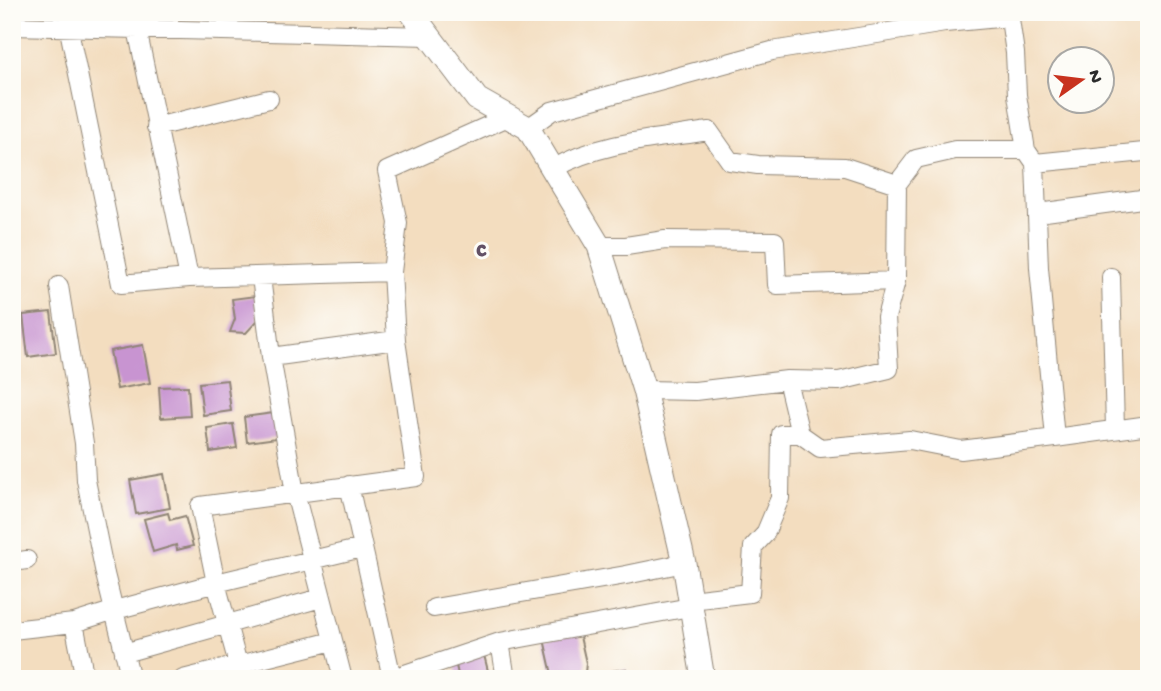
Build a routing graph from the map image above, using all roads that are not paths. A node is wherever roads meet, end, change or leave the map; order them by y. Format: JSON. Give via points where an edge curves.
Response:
{"nodes":[{"id":1,"x":411,"y":12,"type":"edge"},
{"id":2,"x":1009,"y":15,"type":"edge"},
{"id":3,"x":230,"y":21,"type":"edge"},
{"id":4,"x":68,"y":25,"type":"junction"},
{"id":5,"x":12,"y":26,"type":"edge"},
{"id":6,"x":137,"y":29,"type":"junction"},
{"id":7,"x":429,"y":36,"type":"junction"},
{"id":8,"x":269,"y":99,"type":"dead end"},
{"id":9,"x":519,"y":122,"type":"junction"},
{"id":10,"x":156,"y":127,"type":"junction"},
{"id":11,"x":1144,"y":152,"type":"dead end"},
{"id":12,"x":1030,"y":157,"type":"junction"},
{"id":13,"x":552,"y":169,"type":"junction"},
{"id":14,"x":897,"y":184,"type":"junction"},
{"id":15,"x":1149,"y":198,"type":"edge"},
{"id":16,"x":1038,"y":213,"type":"junction"},
{"id":17,"x":599,"y":246,"type":"junction"},
{"id":18,"x":392,"y":272,"type":"junction"},
{"id":19,"x":261,"y":277,"type":"junction"},
{"id":20,"x":1111,"y":277,"type":"dead end"},
{"id":21,"x":189,"y":278,"type":"junction"},
{"id":22,"x":896,"y":281,"type":"junction"},
{"id":23,"x":59,"y":286,"type":"dead end"},
{"id":24,"x":396,"y":340,"type":"junction"},
{"id":25,"x":271,"y":357,"type":"junction"},
{"id":26,"x":787,"y":380,"type":"junction"},
{"id":27,"x":644,"y":390,"type":"junction"},
{"id":28,"x":1149,"y":425,"type":"edge"},
{"id":29,"x":1115,"y":429,"type":"junction"},
{"id":30,"x":800,"y":434,"type":"junction"},
{"id":31,"x":1055,"y":438,"type":"junction"},
{"id":32,"x":349,"y":485,"type":"junction"},
{"id":33,"x":295,"y":493,"type":"junction"},
{"id":34,"x":362,"y":548,"type":"junction"},
{"id":35,"x":311,"y":560,"type":"junction"},
{"id":36,"x":684,"y":563,"type":"junction"},
{"id":37,"x":216,"y":583,"type":"junction"},
{"id":38,"x":321,"y":598,"type":"junction"},
{"id":39,"x":690,"y":603,"type":"junction"},
{"id":40,"x":434,"y":608,"type":"dead end"},
{"id":41,"x":115,"y":610,"type":"junction"},
{"id":42,"x":227,"y":622,"type":"junction"},
{"id":43,"x":74,"y":623,"type":"junction"},
{"id":44,"x":12,"y":630,"type":"edge"},
{"id":45,"x":333,"y":641,"type":"junction"},
{"id":46,"x":500,"y":642,"type":"junction"},
{"id":47,"x":124,"y":653,"type":"junction"},
{"id":48,"x":240,"y":671,"type":"edge"},
{"id":49,"x":391,"y":678,"type":"edge"},
{"id":50,"x":85,"y":679,"type":"edge"},
{"id":51,"x":131,"y":679,"type":"edge"},
{"id":52,"x":183,"y":679,"type":"edge"},
{"id":53,"x":343,"y":679,"type":"edge"},
{"id":54,"x":506,"y":679,"type":"edge"},
{"id":55,"x":703,"y":679,"type":"edge"}],
"edges":[{"from":1,"to":7,"type":"street"},
{"from":2,"to":9,"type":"street","via":[[772,51]]},
{"from":2,"to":12,"type":"street","via":[[1017,95]]},
{"from":3,"to":6,"type":"street"},
{"from":3,"to":7,"type":"street"},
{"from":4,"to":5,"type":"street"},
{"from":4,"to":6,"type":"street"},
{"from":4,"to":21,"type":"street","via":[[121,284]]},
{"from":6,"to":10,"type":"street"},
{"from":7,"to":9,"type":"street","via":[[477,99]]},
{"from":8,"to":10,"type":"street"},
{"from":9,"to":13,"type":"street"},
{"from":9,"to":18,"type":"street","via":[[387,171],[398,223]]},
{"from":10,"to":21,"type":"street"},
{"from":11,"to":12,"type":"street"},
{"from":12,"to":14,"type":"street","via":[[955,150],[916,159]]},
{"from":12,"to":16,"type":"street"},
{"from":13,"to":14,"type":"street","via":[[607,148],[709,131],[730,161],[845,167]]},
{"from":13,"to":17,"type":"street"},
{"from":14,"to":22,"type":"street"},
{"from":15,"to":16,"type":"street"},
{"from":16,"to":31,"type":"street"},
{"from":17,"to":22,"type":"street","via":[[665,240],[775,242],[777,285]]},
{"from":17,"to":27,"type":"street"},
{"from":18,"to":19,"type":"street"},
{"from":18,"to":24,"type":"street"},
{"from":19,"to":21,"type":"street"},
{"from":19,"to":25,"type":"street"},
{"from":20,"to":29,"type":"street"},
{"from":22,"to":26,"type":"street","via":[[887,317],[889,369],[839,381]]},
{"from":23,"to":41,"type":"street","via":[[85,443],[86,480]]},
{"from":24,"to":25,"type":"street"},
{"from":24,"to":32,"type":"street","via":[[416,477]]},
{"from":25,"to":33,"type":"street"},
{"from":26,"to":27,"type":"street","via":[[695,391]]},
{"from":26,"to":30,"type":"street"},
{"from":27,"to":36,"type":"street"},
{"from":28,"to":29,"type":"street"},
{"from":29,"to":31,"type":"street"},
{"from":30,"to":31,"type":"street","via":[[820,449],[911,440],[961,450]]},
{"from":30,"to":39,"type":"street","via":[[781,434],[780,498],[765,534],[753,547],[750,593]]},
{"from":32,"to":33,"type":"street"},
{"from":32,"to":34,"type":"street"},
{"from":33,"to":35,"type":"street"},
{"from":33,"to":37,"type":"street","via":[[200,506]]},
{"from":34,"to":35,"type":"street"},
{"from":34,"to":49,"type":"street"},
{"from":35,"to":37,"type":"street"},
{"from":35,"to":38,"type":"street"},
{"from":36,"to":39,"type":"street"},
{"from":36,"to":40,"type":"street"},
{"from":37,"to":41,"type":"street"},
{"from":37,"to":42,"type":"street"},
{"from":38,"to":42,"type":"street"},
{"from":38,"to":45,"type":"street"},
{"from":39,"to":46,"type":"street"},
{"from":39,"to":55,"type":"street"},
{"from":41,"to":43,"type":"street"},
{"from":41,"to":47,"type":"street"},
{"from":42,"to":47,"type":"street"},
{"from":42,"to":48,"type":"street"},
{"from":43,"to":44,"type":"street"},
{"from":43,"to":50,"type":"street"},
{"from":45,"to":48,"type":"street"},
{"from":45,"to":53,"type":"street"},
{"from":46,"to":49,"type":"street"},
{"from":46,"to":54,"type":"street"},
{"from":47,"to":51,"type":"street"},
{"from":48,"to":52,"type":"street"}]}
